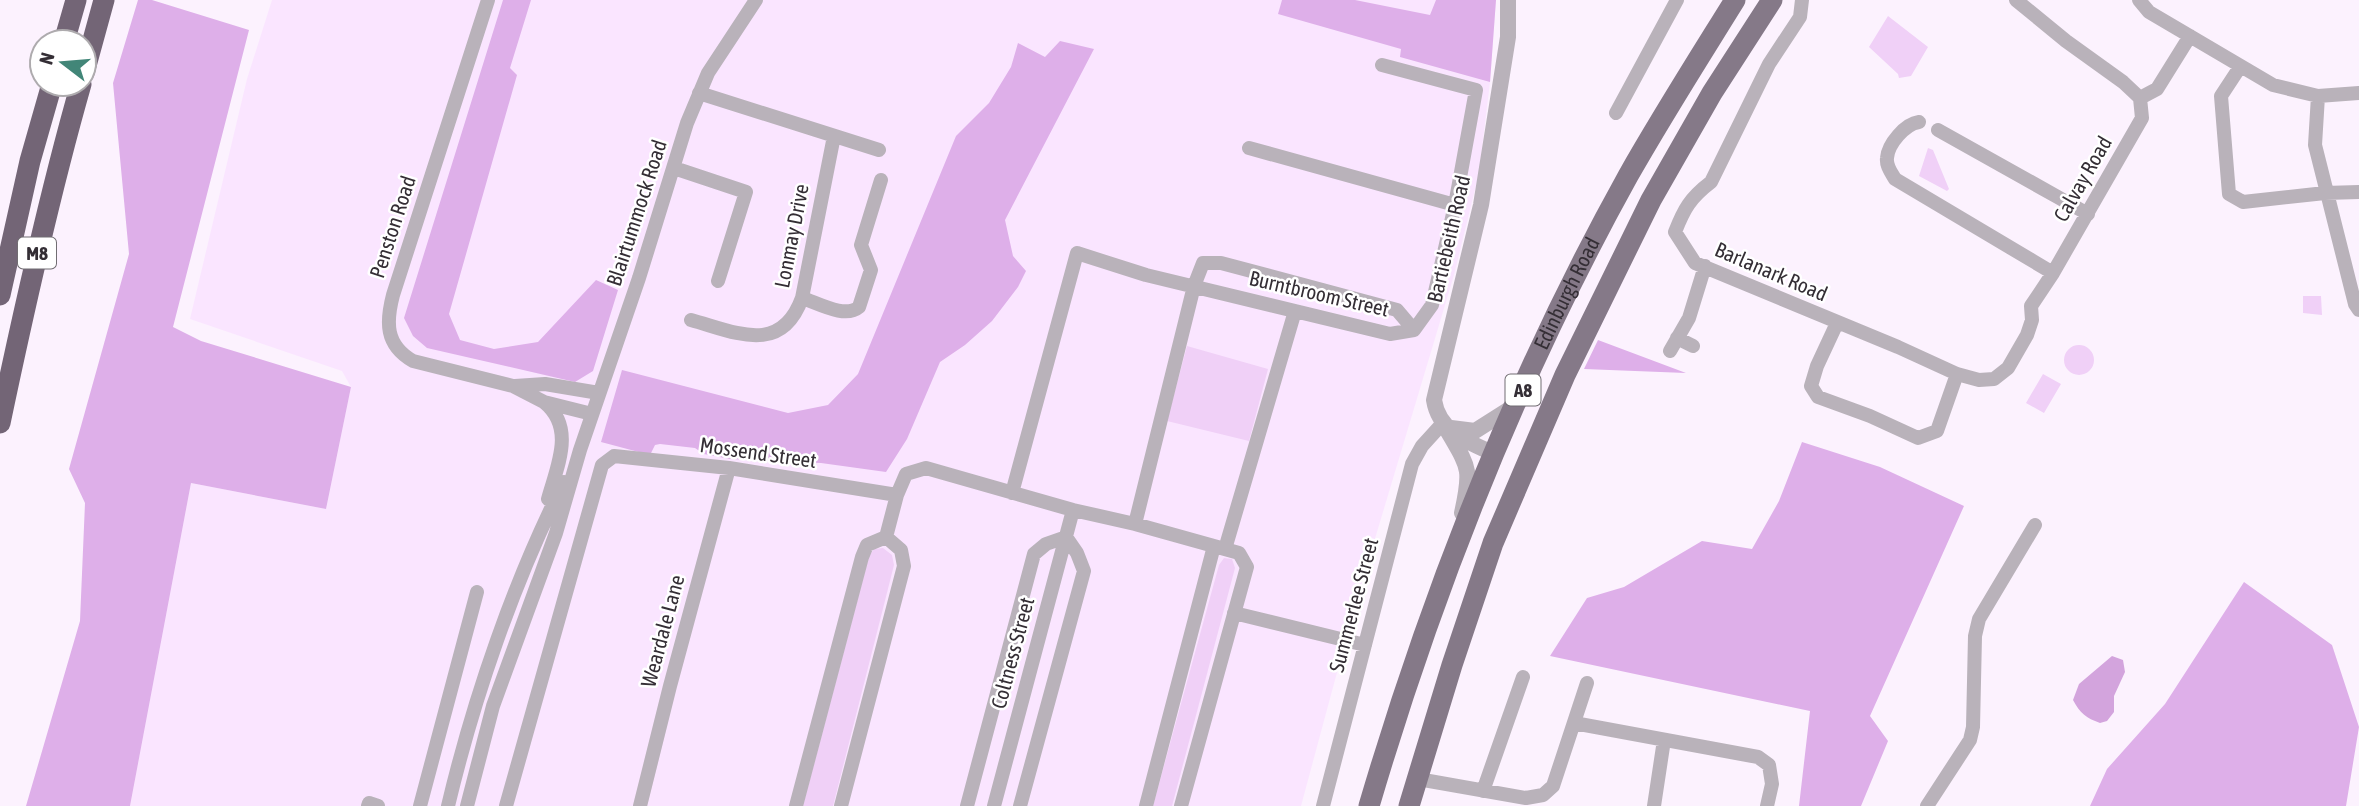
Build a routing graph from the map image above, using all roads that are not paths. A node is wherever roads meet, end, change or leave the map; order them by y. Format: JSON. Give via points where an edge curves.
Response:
{"nodes":[{"id":1,"x":76,"y":0,"type":"edge"},
{"id":2,"x":104,"y":0,"type":"edge"},
{"id":3,"x":488,"y":0,"type":"edge"},
{"id":4,"x":756,"y":0,"type":"edge"},
{"id":5,"x":1508,"y":0,"type":"edge"},
{"id":6,"x":1677,"y":0,"type":"edge"},
{"id":7,"x":1735,"y":0,"type":"edge"},
{"id":8,"x":1772,"y":0,"type":"edge"},
{"id":9,"x":1802,"y":0,"type":"edge"},
{"id":10,"x":2016,"y":0,"type":"edge"},
{"id":11,"x":2139,"y":1,"type":"edge"},
{"id":12,"x":68,"y":28,"type":"edge"},
{"id":13,"x":96,"y":28,"type":"edge"},
{"id":14,"x":2190,"y":36,"type":"junction"},
{"id":15,"x":1382,"y":65,"type":"dead end"},
{"id":16,"x":2241,"y":67,"type":"junction"},
{"id":17,"x":699,"y":93,"type":"junction"},
{"id":18,"x":2359,"y":93,"type":"edge"},
{"id":19,"x":2318,"y":96,"type":"junction"},
{"id":20,"x":48,"y":98,"type":"edge"},
{"id":21,"x":77,"y":98,"type":"edge"},
{"id":22,"x":2140,"y":98,"type":"junction"},
{"id":23,"x":1616,"y":113,"type":"dead end"},
{"id":24,"x":1919,"y":122,"type":"dead end"},
{"id":25,"x":1938,"y":130,"type":"dead end"},
{"id":26,"x":834,"y":136,"type":"junction"},
{"id":27,"x":1250,"y":148,"type":"dead end"},
{"id":28,"x":879,"y":150,"type":"dead end"},
{"id":29,"x":674,"y":168,"type":"junction"},
{"id":30,"x":881,"y":180,"type":"dead end"},
{"id":31,"x":2359,"y":192,"type":"edge"},
{"id":32,"x":2325,"y":193,"type":"junction"},
{"id":33,"x":1455,"y":205,"type":"junction"},
{"id":34,"x":2088,"y":214,"type":"junction"},
{"id":35,"x":1705,"y":266,"type":"junction"},
{"id":36,"x":2053,"y":273,"type":"junction"},
{"id":37,"x":718,"y":281,"type":"dead end"},
{"id":38,"x":1194,"y":286,"type":"junction"},
{"id":39,"x":0,"y":295,"type":"edge"},
{"id":40,"x":802,"y":298,"type":"junction"},
{"id":41,"x":2359,"y":310,"type":"edge"},
{"id":42,"x":1295,"y":311,"type":"junction"},
{"id":43,"x":691,"y":320,"type":"dead end"},
{"id":44,"x":1837,"y":323,"type":"junction"},
{"id":45,"x":1414,"y":330,"type":"junction"},
{"id":46,"x":1693,"y":346,"type":"dead end"},
{"id":47,"x":1957,"y":374,"type":"junction"},
{"id":48,"x":513,"y":386,"type":"junction"},
{"id":49,"x":599,"y":393,"type":"junction"},
{"id":50,"x":544,"y":402,"type":"junction"},
{"id":51,"x":1516,"y":405,"type":"junction"},
{"id":52,"x":592,"y":414,"type":"junction"},
{"id":53,"x":0,"y":423,"type":"edge"},
{"id":54,"x":1444,"y":426,"type":"junction"},
{"id":55,"x":580,"y":450,"type":"junction"},
{"id":56,"x":1495,"y":454,"type":"junction"},
{"id":57,"x":729,"y":468,"type":"junction"},
{"id":58,"x":1523,"y":469,"type":"junction"},
{"id":59,"x":1012,"y":493,"type":"junction"},
{"id":60,"x":897,"y":495,"type":"junction"},
{"id":61,"x":1073,"y":510,"type":"junction"},
{"id":62,"x":1135,"y":524,"type":"junction"},
{"id":63,"x":2035,"y":525,"type":"dead end"},
{"id":64,"x":541,"y":528,"type":"junction"},
{"id":65,"x":886,"y":537,"type":"junction"},
{"id":66,"x":1066,"y":537,"type":"junction"},
{"id":67,"x":1226,"y":549,"type":"junction"},
{"id":68,"x":1448,"y":571,"type":"junction"},
{"id":69,"x":477,"y":592,"type":"dead end"},
{"id":70,"x":1234,"y":613,"type":"junction"},
{"id":71,"x":1364,"y":645,"type":"junction"},
{"id":72,"x":1523,"y":677,"type":"dead end"},
{"id":73,"x":1587,"y":683,"type":"dead end"},
{"id":74,"x":1574,"y":723,"type":"junction"},
{"id":75,"x":1664,"y":740,"type":"junction"},
{"id":76,"x":1382,"y":765,"type":"junction"},
{"id":77,"x":1418,"y":779,"type":"junction"},
{"id":78,"x":1483,"y":791,"type":"junction"},
{"id":79,"x":368,"y":806,"type":"edge"},
{"id":80,"x":378,"y":806,"type":"edge"},
{"id":81,"x":420,"y":806,"type":"edge"},
{"id":82,"x":449,"y":806,"type":"edge"},
{"id":83,"x":467,"y":806,"type":"edge"},
{"id":84,"x":506,"y":806,"type":"edge"},
{"id":85,"x":639,"y":806,"type":"edge"},
{"id":86,"x":796,"y":806,"type":"edge"},
{"id":87,"x":841,"y":806,"type":"edge"},
{"id":88,"x":967,"y":806,"type":"edge"},
{"id":89,"x":994,"y":806,"type":"edge"},
{"id":90,"x":1020,"y":806,"type":"edge"},
{"id":91,"x":1146,"y":806,"type":"edge"},
{"id":92,"x":1181,"y":806,"type":"edge"},
{"id":93,"x":1323,"y":806,"type":"edge"},
{"id":94,"x":1369,"y":806,"type":"edge"},
{"id":95,"x":1409,"y":806,"type":"edge"},
{"id":96,"x":1654,"y":806,"type":"edge"},
{"id":97,"x":1766,"y":806,"type":"edge"},
{"id":98,"x":1927,"y":806,"type":"edge"}],
"edges":[{"from":1,"to":12,"type":"highway"},
{"from":2,"to":13,"type":"highway"},
{"from":3,"to":48,"type":"street","name":"Penston Road","via":[[393,295],[388,327],[401,354],[412,361]]},
{"from":4,"to":17,"type":"street","name":"Blairtummock Road"},
{"from":5,"to":54,"type":"street","name":"Bartiebeith Road","via":[[1508,37],[1481,205],[1434,395]]},
{"from":6,"to":23,"type":"street"},
{"from":7,"to":51,"type":"main road","name":"Edinburgh Road","number":"A8","via":[[1628,177]]},
{"from":8,"to":58,"type":"main road","name":"Edinburgh Road","number":"A8","via":[[1651,200]]},
{"from":9,"to":35,"type":"street","name":"Barlanark Road","via":[[1800,17],[1769,64],[1711,182],[1685,206],[1675,232],[1695,262]]},
{"from":10,"to":22,"type":"street"},
{"from":11,"to":14,"type":"street"},
{"from":14,"to":16,"type":"street"},
{"from":14,"to":22,"type":"street","via":[[2157,89]]},
{"from":15,"to":33,"type":"street","via":[[1476,90]]},
{"from":16,"to":19,"type":"street","via":[[2273,85]]},
{"from":16,"to":32,"type":"street","via":[[2221,96],[2229,194],[2243,202]]},
{"from":17,"to":26,"type":"street"},
{"from":17,"to":29,"type":"street","name":"Blairtummock Road"},
{"from":18,"to":19,"type":"street"},
{"from":19,"to":32,"type":"street","via":[[2315,145]]},
{"from":20,"to":39,"type":"highway","number":"M8"},
{"from":21,"to":53,"type":"highway","number":"M8"},
{"from":22,"to":34,"type":"street","name":"Calvay Road","via":[[2142,118]]},
{"from":24,"to":36,"type":"street","via":[[1902,130],[1887,156],[1895,179]]},
{"from":25,"to":34,"type":"street"},
{"from":26,"to":28,"type":"street"},
{"from":26,"to":40,"type":"street","name":"Lonmay Drive"},
{"from":27,"to":33,"type":"street"},
{"from":29,"to":37,"type":"street","via":[[746,192]]},
{"from":29,"to":49,"type":"street","name":"Blairtummock Road"},
{"from":30,"to":40,"type":"street","via":[[861,244],[871,270],[859,307],[847,312]]},
{"from":31,"to":32,"type":"street"},
{"from":32,"to":41,"type":"street"},
{"from":33,"to":45,"type":"street","via":[[1432,305]]},
{"from":34,"to":36,"type":"street","name":"Calvay Road"},
{"from":35,"to":44,"type":"street","name":"Barlanark Road"},
{"from":35,"to":46,"type":"street","via":[[1689,318],[1674,344]]},
{"from":36,"to":47,"type":"street","name":"Calvay Road","via":[[2031,306],[2027,335],[2008,368],[1994,379]]},
{"from":38,"to":42,"type":"street","name":"Burntbroom Street"},
{"from":38,"to":45,"type":"street","name":"Burntbroom Street","via":[[1203,263],[1221,263],[1397,310]]},
{"from":38,"to":59,"type":"street","name":"Burntbroom Street","via":[[1077,253]]},
{"from":38,"to":62,"type":"street"},
{"from":40,"to":43,"type":"street","name":"Lonmay Drive","via":[[787,325],[767,336]]},
{"from":42,"to":45,"type":"street","name":"Burntbroom Street","via":[[1390,334]]},
{"from":42,"to":67,"type":"street"},
{"from":44,"to":47,"type":"street","name":"Barlanark Road"},
{"from":44,"to":47,"type":"street","via":[[1811,386],[1818,397],[1919,438],[1937,431]]},
{"from":48,"to":49,"type":"street","name":"Penston Road","via":[[545,384]]},
{"from":48,"to":50,"type":"street","name":"Penston Road"},
{"from":49,"to":52,"type":"street","name":"Blairtummock Road"},
{"from":50,"to":52,"type":"street","name":"Penston Road"},
{"from":50,"to":64,"type":"street","via":[[560,420],[563,444]]},
{"from":51,"to":54,"type":"street","via":[[1475,431]]},
{"from":51,"to":56,"type":"main road","name":"Edinburgh Road","number":"A8"},
{"from":52,"to":55,"type":"street","name":"Blairtummock Road"},
{"from":54,"to":56,"type":"street"},
{"from":54,"to":68,"type":"street","name":"Bartiebeith Road","via":[[1467,464],[1469,483],[1447,550]]},
{"from":54,"to":71,"type":"street","name":"Summerlee Street","via":[[1422,446],[1412,464]]},
{"from":55,"to":64,"type":"street","name":"Blairtummock Road"},
{"from":55,"to":83,"type":"street","name":"Blairtummock Road","via":[[556,533],[493,706]]},
{"from":56,"to":58,"type":"main road"},
{"from":56,"to":68,"type":"main road","name":"Edinburgh Road","number":"A8"},
{"from":57,"to":60,"type":"street","name":"Mossend Street"},
{"from":57,"to":84,"type":"street","name":"Mossend Street","via":[[614,456],[602,465]]},
{"from":57,"to":85,"type":"street","name":"Weardale Lane"},
{"from":58,"to":77,"type":"main road","name":"Edinburgh Road","number":"A8","via":[[1493,543]]},
{"from":59,"to":60,"type":"street","via":[[926,468],[906,474]]},
{"from":59,"to":61,"type":"street"},
{"from":60,"to":65,"type":"street"},
{"from":61,"to":62,"type":"street"},
{"from":61,"to":66,"type":"street","name":"Coltness Street"},
{"from":62,"to":67,"type":"street"},
{"from":63,"to":98,"type":"street","via":[[1979,619],[1970,740]]},
{"from":64,"to":82,"type":"street","name":"Blairtummock Road","via":[[477,701]]},
{"from":65,"to":86,"type":"street","via":[[867,545],[862,557]]},
{"from":65,"to":87,"type":"street","via":[[901,550],[904,566]]},
{"from":66,"to":88,"type":"street","via":[[1034,554]]},
{"from":66,"to":89,"type":"street","name":"Coltness Street"},
{"from":66,"to":90,"type":"street","via":[[1084,570]]},
{"from":67,"to":70,"type":"street","via":[[1247,567]]},
{"from":67,"to":91,"type":"street"},
{"from":68,"to":76,"type":"main road","name":"Edinburgh Road","number":"A8"},
{"from":69,"to":81,"type":"street"},
{"from":70,"to":71,"type":"street"},
{"from":70,"to":92,"type":"street"},
{"from":71,"to":93,"type":"street","name":"Summerlee Street"},
{"from":72,"to":78,"type":"street"},
{"from":73,"to":74,"type":"street"},
{"from":74,"to":75,"type":"street"},
{"from":74,"to":78,"type":"street","via":[[1553,786],[1543,795],[1526,798]]},
{"from":75,"to":96,"type":"street"},
{"from":75,"to":97,"type":"street","via":[[1758,757],[1769,765],[1772,784]]},
{"from":76,"to":77,"type":"main road"},
{"from":76,"to":94,"type":"main road","name":"Edinburgh Road","number":"A8"},
{"from":77,"to":78,"type":"street"},
{"from":77,"to":95,"type":"main road","name":"Edinburgh Road","number":"A8"},
{"from":79,"to":80,"type":"street"}]}
